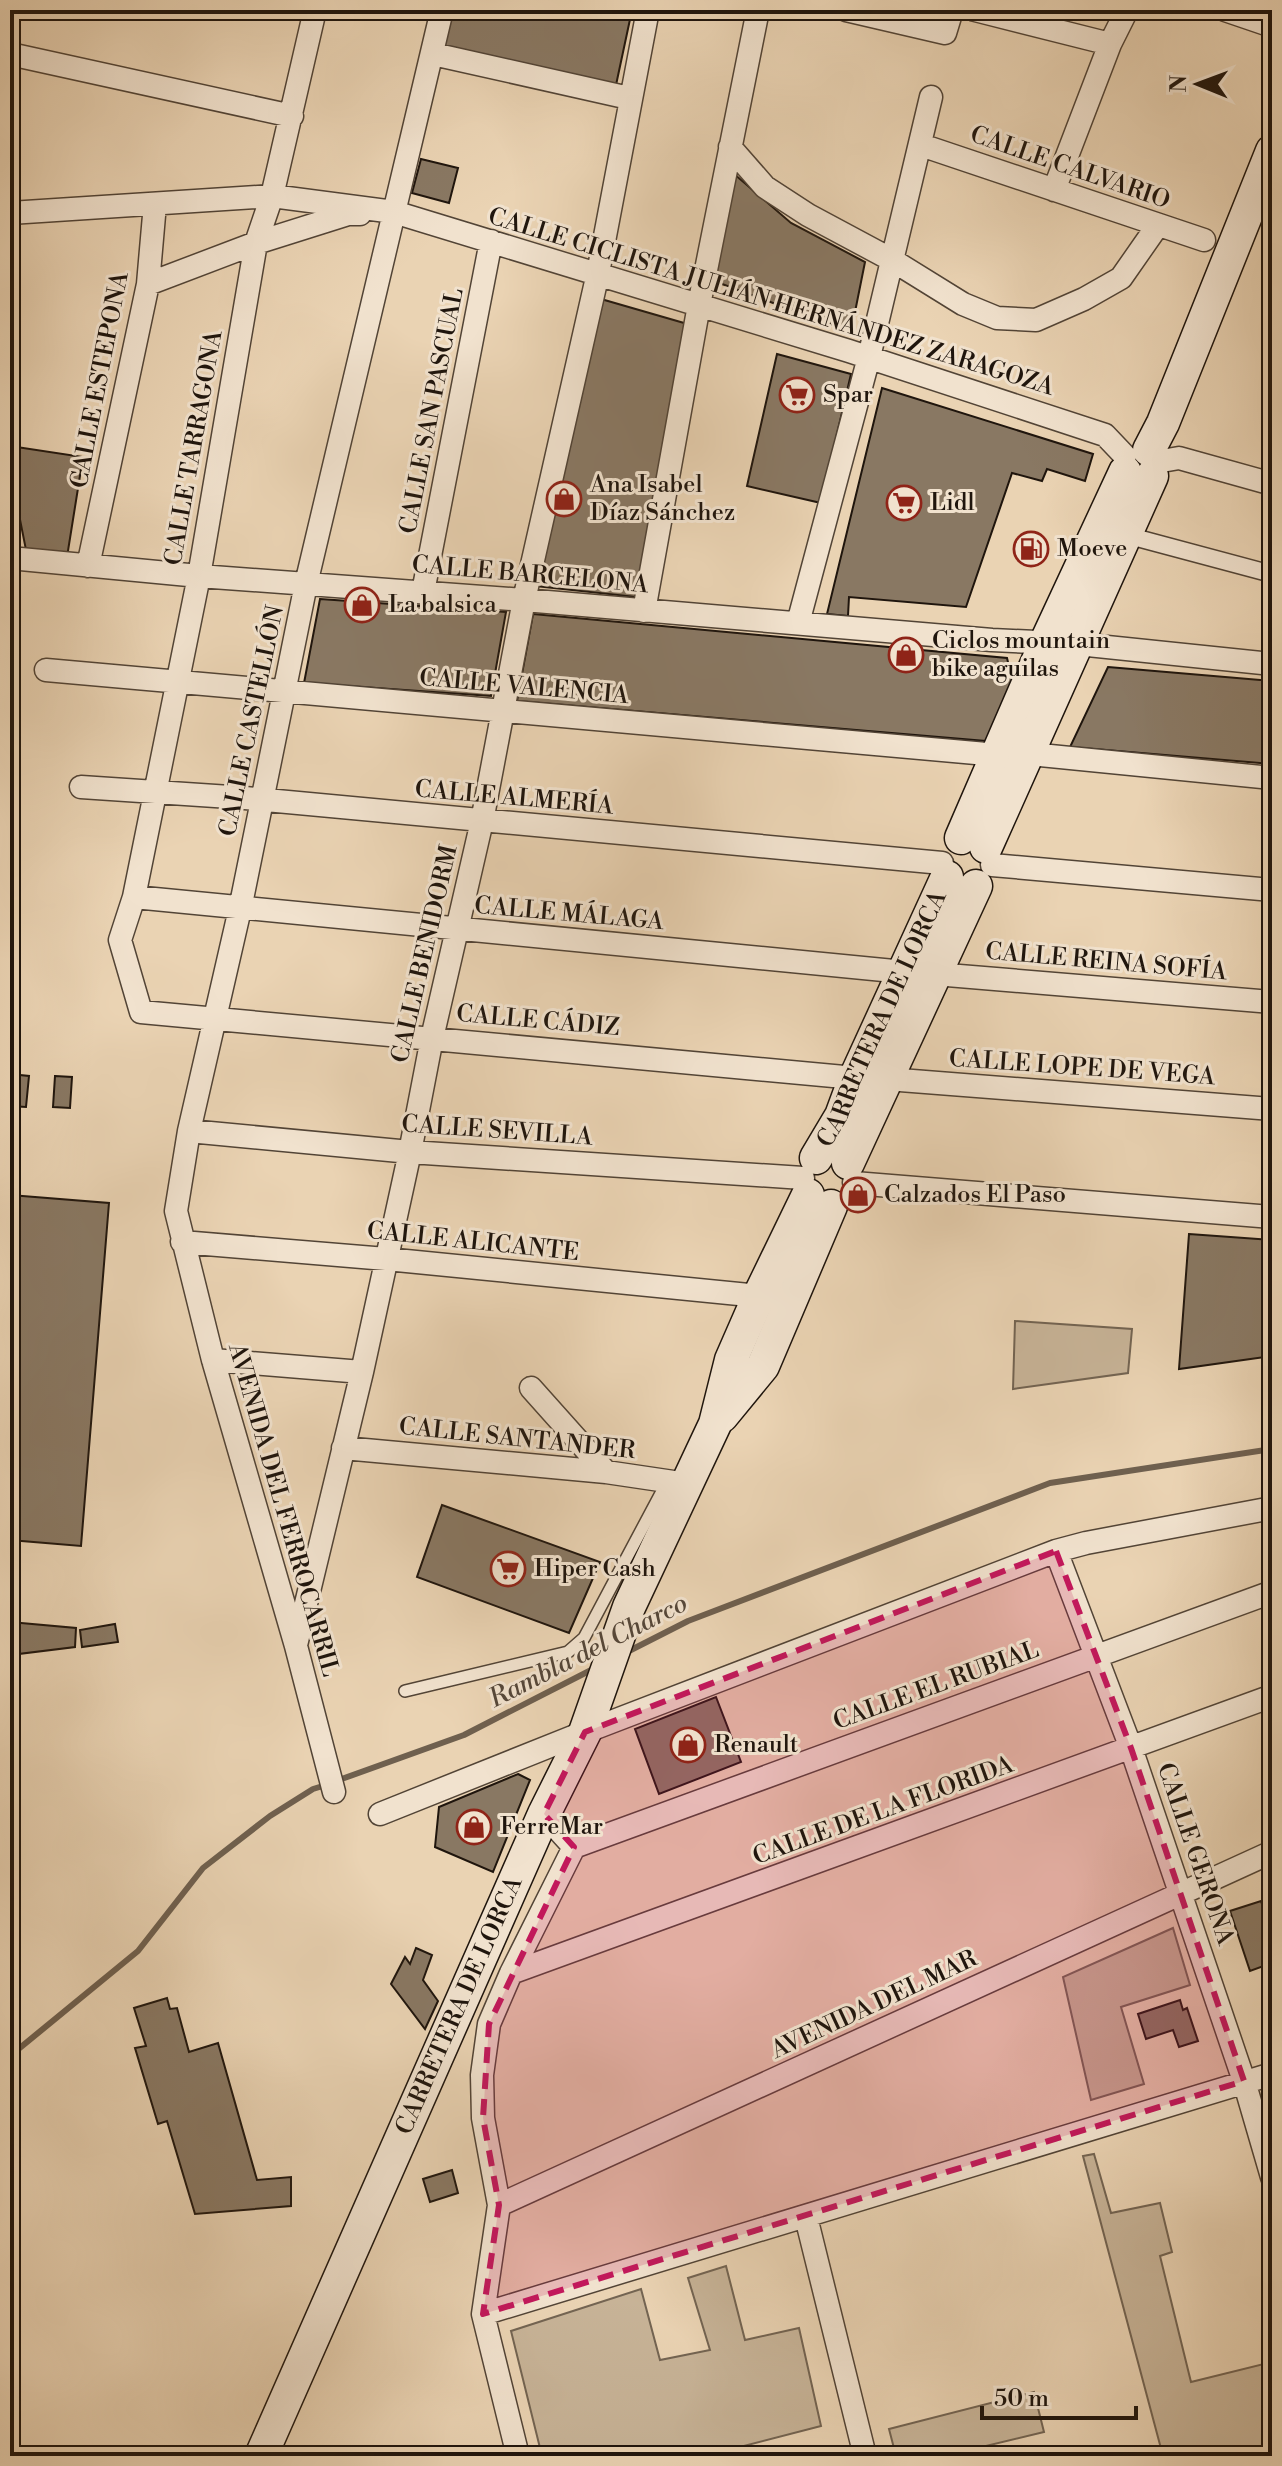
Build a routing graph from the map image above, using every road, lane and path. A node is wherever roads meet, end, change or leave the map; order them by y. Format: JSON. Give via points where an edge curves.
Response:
{"nodes":[{"id":1,"x":315,"y":10,"type":"edge"},
{"id":2,"x":442,"y":10,"type":"edge"},
{"id":3,"x":648,"y":10,"type":"edge"},
{"id":4,"x":758,"y":10,"type":"edge"},
{"id":5,"x":846,"y":10,"type":"edge"},
{"id":6,"x":952,"y":10,"type":"edge"},
{"id":7,"x":975,"y":10,"type":"edge"},
{"id":8,"x":1127,"y":10,"type":"edge"},
{"id":9,"x":1225,"y":10,"type":"edge"},
{"id":10,"x":1272,"y":26,"type":"edge"},
{"id":11,"x":1110,"y":44,"type":"junction"},
{"id":12,"x":10,"y":54,"type":"edge"},
{"id":13,"x":433,"y":54,"type":"junction"},
{"id":14,"x":931,"y":97,"type":"dead end"},
{"id":15,"x":629,"y":98,"type":"junction"},
{"id":16,"x":292,"y":116,"type":"junction"},
{"id":17,"x":921,"y":145,"type":"junction"},
{"id":18,"x":730,"y":147,"type":"junction"},
{"id":19,"x":1272,"y":151,"type":"edge"},
{"id":20,"x":1054,"y":190,"type":"junction"},
{"id":21,"x":272,"y":196,"type":"junction"},
{"id":22,"x":155,"y":204,"type":"junction"},
{"id":23,"x":394,"y":212,"type":"junction"},
{"id":24,"x":10,"y":213,"type":"edge"},
{"id":25,"x":1158,"y":225,"type":"junction"},
{"id":26,"x":1204,"y":240,"type":"dead end"},
{"id":27,"x":491,"y":241,"type":"junction"},
{"id":28,"x":256,"y":243,"type":"junction"},
{"id":29,"x":892,"y":260,"type":"junction"},
{"id":30,"x":598,"y":273,"type":"junction"},
{"id":31,"x":148,"y":284,"type":"junction"},
{"id":32,"x":699,"y":305,"type":"junction"},
{"id":33,"x":869,"y":357,"type":"junction"},
{"id":34,"x":1142,"y":463,"type":"junction"},
{"id":35,"x":1272,"y":484,"type":"edge"},
{"id":36,"x":1126,"y":535,"type":"junction"},
{"id":37,"x":10,"y":558,"type":"edge"},
{"id":38,"x":88,"y":566,"type":"junction"},
{"id":39,"x":1272,"y":574,"type":"edge"},
{"id":40,"x":199,"y":576,"type":"junction"},
{"id":41,"x":306,"y":584,"type":"junction"},
{"id":42,"x":423,"y":592,"type":"junction"},
{"id":43,"x":524,"y":600,"type":"junction"},
{"id":44,"x":644,"y":611,"type":"junction"},
{"id":45,"x":798,"y":623,"type":"junction"},
{"id":46,"x":1045,"y":644,"type":"junction"},
{"id":47,"x":1078,"y":644,"type":"junction"},
{"id":48,"x":1272,"y":664,"type":"edge"},
{"id":49,"x":46,"y":670,"type":"dead end"},
{"id":50,"x":175,"y":683,"type":"junction"},
{"id":51,"x":286,"y":693,"type":"junction"},
{"id":52,"x":502,"y":711,"type":"junction"},
{"id":53,"x":1014,"y":754,"type":"junction"},
{"id":54,"x":1272,"y":778,"type":"edge"},
{"id":55,"x":81,"y":787,"type":"dead end"},
{"id":56,"x":154,"y":792,"type":"junction"},
{"id":57,"x":263,"y":800,"type":"junction"},
{"id":58,"x":482,"y":821,"type":"junction"},
{"id":59,"x":967,"y":863,"type":"junction"},
{"id":60,"x":1272,"y":890,"type":"edge"},
{"id":61,"x":134,"y":897,"type":"junction"},
{"id":62,"x":240,"y":909,"type":"junction"},
{"id":63,"x":455,"y":929,"type":"junction"},
{"id":64,"x":920,"y":973,"type":"junction"},
{"id":65,"x":1272,"y":1002,"type":"edge"},
{"id":66,"x":215,"y":1018,"type":"junction"},
{"id":67,"x":432,"y":1038,"type":"junction"},
{"id":68,"x":855,"y":1078,"type":"junction"},
{"id":69,"x":887,"y":1079,"type":"junction"},
{"id":70,"x":1272,"y":1109,"type":"edge"},
{"id":71,"x":189,"y":1131,"type":"junction"},
{"id":72,"x":410,"y":1152,"type":"junction"},
{"id":73,"x":851,"y":1173,"type":"junction"},
{"id":74,"x":814,"y":1184,"type":"junction"},
{"id":75,"x":1272,"y":1217,"type":"edge"},
{"id":76,"x":182,"y":1242,"type":"junction"},
{"id":77,"x":386,"y":1259,"type":"junction"},
{"id":78,"x":759,"y":1296,"type":"junction"},
{"id":79,"x":213,"y":1360,"type":"junction"},
{"id":80,"x":362,"y":1372,"type":"junction"},
{"id":81,"x":531,"y":1388,"type":"dead end"},
{"id":82,"x":715,"y":1424,"type":"junction"},
{"id":83,"x":343,"y":1448,"type":"junction"},
{"id":84,"x":606,"y":1472,"type":"junction"},
{"id":85,"x":677,"y":1483,"type":"junction"},
{"id":86,"x":1272,"y":1508,"type":"edge"},
{"id":87,"x":1056,"y":1551,"type":"junction"},
{"id":88,"x":1272,"y":1592,"type":"edge"},
{"id":89,"x":296,"y":1646,"type":"junction"},
{"id":90,"x":1094,"y":1656,"type":"junction"},
{"id":91,"x":405,"y":1691,"type":"dead end"},
{"id":92,"x":1272,"y":1696,"type":"edge"},
{"id":93,"x":588,"y":1724,"type":"junction"},
{"id":94,"x":1131,"y":1748,"type":"junction"},
{"id":95,"x":334,"y":1792,"type":"dead end"},
{"id":96,"x":380,"y":1814,"type":"dead end"},
{"id":97,"x":544,"y":1814,"type":"junction"},
{"id":98,"x":574,"y":1847,"type":"junction"},
{"id":99,"x":1272,"y":1852,"type":"edge"},
{"id":100,"x":1181,"y":1893,"type":"junction"},
{"id":101,"x":511,"y":1973,"type":"junction"},
{"id":102,"x":1272,"y":2074,"type":"edge"},
{"id":103,"x":1244,"y":2081,"type":"junction"},
{"id":104,"x":1272,"y":2177,"type":"edge"},
{"id":105,"x":499,"y":2205,"type":"junction"},
{"id":106,"x":806,"y":2217,"type":"junction"},
{"id":107,"x":483,"y":2314,"type":"junction"},
{"id":108,"x":261,"y":2456,"type":"edge"},
{"id":109,"x":518,"y":2456,"type":"edge"},
{"id":110,"x":865,"y":2456,"type":"edge"}],
"edges":[{"from":1,"to":16,"type":"street","name":"CALLE TARRAGONA"},
{"from":2,"to":13,"type":"street","name":"CALLE CASTELLÓN"},
{"from":3,"to":15,"type":"street","name":"CALLE BENIDORM"},
{"from":4,"to":18,"type":"street"},
{"from":5,"to":6,"type":"street","via":[[945,33]]},
{"from":7,"to":11,"type":"street"},
{"from":8,"to":11,"type":"street"},
{"from":9,"to":10,"type":"street"},
{"from":11,"to":20,"type":"street"},
{"from":12,"to":16,"type":"street"},
{"from":13,"to":15,"type":"street"},
{"from":13,"to":23,"type":"street","name":"CALLE CASTELLÓN"},
{"from":14,"to":17,"type":"street"},
{"from":15,"to":30,"type":"street","name":"CALLE BENIDORM"},
{"from":16,"to":21,"type":"street","name":"CALLE TARRAGONA"},
{"from":17,"to":20,"type":"street","name":"CALLE CALVARIO"},
{"from":17,"to":29,"type":"street"},
{"from":18,"to":29,"type":"street","via":[[765,187]]},
{"from":18,"to":32,"type":"street"},
{"from":19,"to":34,"type":"main road"},
{"from":20,"to":25,"type":"street","name":"CALLE CALVARIO"},
{"from":21,"to":22,"type":"street","name":"CALLE CICLISTA JULIÁN HERNÁNDEZ ZARAGOZA"},
{"from":21,"to":23,"type":"street","name":"CALLE CICLISTA JULIÁN HERNÁNDEZ ZARAGOZA"},
{"from":21,"to":28,"type":"street","name":"CALLE TARRAGONA"},
{"from":22,"to":24,"type":"street","name":"CALLE CICLISTA JULIÁN HERNÁNDEZ ZARAGOZA"},
{"from":22,"to":31,"type":"street","name":"CALLE ESTEPONA"},
{"from":23,"to":27,"type":"street","name":"CALLE CICLISTA JULIÁN HERNÁNDEZ ZARAGOZA"},
{"from":23,"to":28,"type":"street","name":"CALLE CICLISTA JULIÁN HERNÁNDEZ ZARAGOZA","via":[[348,214]]},
{"from":23,"to":41,"type":"street","name":"CALLE CASTELLÓN"},
{"from":25,"to":26,"type":"street","name":"CALLE CALVARIO"},
{"from":25,"to":29,"type":"street","via":[[1121,278],[1036,320],[997,318]]},
{"from":27,"to":30,"type":"street","name":"CALLE CICLISTA JULIÁN HERNÁNDEZ ZARAGOZA"},
{"from":27,"to":42,"type":"street","name":"CALLE SAN PASCUAL"},
{"from":28,"to":31,"type":"street","name":"CALLE CICLISTA JULIÁN HERNÁNDEZ ZARAGOZA"},
{"from":28,"to":40,"type":"street","name":"CALLE TARRAGONA"},
{"from":29,"to":33,"type":"street"},
{"from":30,"to":32,"type":"street","name":"CALLE CICLISTA JULIÁN HERNÁNDEZ ZARAGOZA"},
{"from":30,"to":43,"type":"street","name":"CALLE BENIDORM"},
{"from":31,"to":38,"type":"street","name":"CALLE ESTEPONA"},
{"from":32,"to":33,"type":"street","name":"CALLE CICLISTA JULIÁN HERNÁNDEZ ZARAGOZA"},
{"from":32,"to":44,"type":"street"},
{"from":33,"to":34,"type":"street","name":"CALLE CICLISTA JULIÁN HERNÁNDEZ ZARAGOZA","via":[[1105,435]]},
{"from":33,"to":45,"type":"street"},
{"from":34,"to":35,"type":"street","via":[[1179,458]]},
{"from":34,"to":36,"type":"main road","name":"CARRETERA DE LORCA"},
{"from":34,"to":46,"type":"main road","name":"CARRETERA DE LORCA"},
{"from":36,"to":39,"type":"street"},
{"from":36,"to":47,"type":"main road","name":"CARRETERA DE LORCA"},
{"from":37,"to":38,"type":"street","name":"CALLE BARCELONA"},
{"from":38,"to":40,"type":"street","name":"CALLE BARCELONA"},
{"from":40,"to":41,"type":"street","name":"CALLE BARCELONA"},
{"from":40,"to":50,"type":"street","name":"CALLE TARRAGONA"},
{"from":41,"to":42,"type":"street","name":"CALLE BARCELONA"},
{"from":41,"to":51,"type":"street","name":"CALLE CASTELLÓN"},
{"from":42,"to":43,"type":"street","name":"CALLE BARCELONA"},
{"from":43,"to":44,"type":"street","name":"CALLE BARCELONA"},
{"from":43,"to":52,"type":"street","name":"CALLE BENIDORM"},
{"from":44,"to":45,"type":"street","name":"CALLE BARCELONA"},
{"from":45,"to":46,"type":"street","name":"CALLE BARCELONA"},
{"from":46,"to":47,"type":"street"},
{"from":46,"to":53,"type":"main road","name":"CARRETERA DE LORCA"},
{"from":47,"to":48,"type":"street"},
{"from":47,"to":53,"type":"main road","name":"CARRETERA DE LORCA"},
{"from":49,"to":50,"type":"street","name":"CALLE VALENCIA"},
{"from":50,"to":51,"type":"street","name":"CALLE VALENCIA"},
{"from":50,"to":56,"type":"street","name":"CALLE TARRAGONA"},
{"from":51,"to":52,"type":"street","name":"CALLE VALENCIA"},
{"from":51,"to":57,"type":"street","name":"CALLE CASTELLÓN"},
{"from":52,"to":53,"type":"street","name":"CALLE VALENCIA"},
{"from":52,"to":58,"type":"street","name":"CALLE BENIDORM"},
{"from":53,"to":54,"type":"street","name":"CALLE VALENCIA"},
{"from":53,"to":59,"type":"main road","name":"CARRETERA DE LORCA"},
{"from":55,"to":56,"type":"street","name":"CALLE ALMERÍA"},
{"from":56,"to":57,"type":"street","name":"CALLE ALMERÍA"},
{"from":56,"to":61,"type":"street","name":"CALLE TARRAGONA"},
{"from":57,"to":58,"type":"street","name":"CALLE ALMERÍA"},
{"from":57,"to":62,"type":"street","name":"CALLE CASTELLÓN"},
{"from":58,"to":59,"type":"street","name":"CALLE ALMERÍA"},
{"from":58,"to":63,"type":"street","name":"CALLE BENIDORM"},
{"from":59,"to":60,"type":"street","name":"CALLE ALMERÍA"},
{"from":59,"to":64,"type":"main road","name":"CARRETERA DE LORCA"},
{"from":61,"to":62,"type":"street","name":"CALLE MÁLAGA"},
{"from":61,"to":66,"type":"street","name":"CALLE CÁDIZ","via":[[120,940],[141,1012]]},
{"from":62,"to":63,"type":"street","name":"CALLE MÁLAGA"},
{"from":62,"to":66,"type":"street","name":"CALLE CASTELLÓN"},
{"from":63,"to":64,"type":"street","name":"CALLE MÁLAGA"},
{"from":63,"to":67,"type":"street","name":"CALLE BENIDORM"},
{"from":64,"to":65,"type":"street","name":"CALLE REINA SOFÍA"},
{"from":64,"to":68,"type":"main road","name":"CARRETERA DE LORCA"},
{"from":64,"to":69,"type":"main road","name":"CARRETERA DE LORCA"},
{"from":66,"to":67,"type":"street","name":"CALLE CÁDIZ"},
{"from":66,"to":71,"type":"street","name":"CALLE CASTELLÓN"},
{"from":67,"to":68,"type":"street","name":"CALLE CÁDIZ"},
{"from":67,"to":72,"type":"street","name":"CALLE BENIDORM"},
{"from":68,"to":74,"type":"main road","name":"CARRETERA DE LORCA"},
{"from":69,"to":70,"type":"street","name":"CALLE LOPE DE VEGA"},
{"from":69,"to":73,"type":"main road","name":"CARRETERA DE LORCA"},
{"from":71,"to":72,"type":"street","name":"CALLE SEVILLA"},
{"from":71,"to":76,"type":"street","name":"CALLE CASTELLÓN","via":[[176,1211]]},
{"from":72,"to":74,"type":"street","name":"CALLE SEVILLA"},
{"from":72,"to":77,"type":"street","name":"CALLE BENIDORM"},
{"from":73,"to":74,"type":"main road","via":[[845,1200]]},
{"from":73,"to":74,"type":"main road","via":[[839,1156],[830,1154]]},
{"from":73,"to":75,"type":"street"},
{"from":74,"to":78,"type":"main road","name":"CARRETERA DE LORCA"},
{"from":74,"to":82,"type":"main road","name":"CARRETERA DE LORCA","via":[[763,1366]]},
{"from":76,"to":77,"type":"street","name":"CALLE ALICANTE"},
{"from":76,"to":79,"type":"street","name":"AVENIDA DEL FERROCARRIL"},
{"from":77,"to":78,"type":"street","name":"CALLE ALICANTE"},
{"from":77,"to":80,"type":"street","name":"CALLE BENIDORM"},
{"from":78,"to":82,"type":"main road","name":"CARRETERA DE LORCA","via":[[731,1360]]},
{"from":79,"to":80,"type":"street"},
{"from":79,"to":89,"type":"street","name":"AVENIDA DEL FERROCARRIL"},
{"from":80,"to":83,"type":"street","name":"CALLE BENIDORM"},
{"from":81,"to":84,"type":"street"},
{"from":82,"to":85,"type":"main road","name":"CARRETERA DE LORCA"},
{"from":83,"to":84,"type":"street","name":"CALLE SANTANDER"},
{"from":83,"to":89,"type":"street","name":"CALLE BENIDORM"},
{"from":84,"to":85,"type":"street","name":"CALLE SANTANDER"},
{"from":85,"to":91,"type":"lane","via":[[584,1638],[568,1652]]},
{"from":85,"to":93,"type":"main road","name":"CARRETERA DE LORCA"},
{"from":86,"to":87,"type":"street"},
{"from":87,"to":90,"type":"street","name":"CALLE GERONA"},
{"from":87,"to":93,"type":"street"},
{"from":88,"to":90,"type":"street","name":"CALLE EL RUBIAL"},
{"from":89,"to":95,"type":"street","name":"AVENIDA DEL FERROCARRIL"},
{"from":90,"to":94,"type":"street","name":"CALLE GERONA"},
{"from":90,"to":98,"type":"street","name":"CALLE EL RUBIAL"},
{"from":92,"to":94,"type":"street","name":"CALLE DE LA FLORIDA"},
{"from":93,"to":96,"type":"street"},
{"from":93,"to":97,"type":"main road","name":"CARRETERA DE LORCA"},
{"from":94,"to":100,"type":"street","name":"CALLE GERONA"},
{"from":94,"to":101,"type":"street","name":"CALLE DE LA FLORIDA"},
{"from":97,"to":98,"type":"street"},
{"from":97,"to":108,"type":"main road","name":"CARRETERA DE LORCA"},
{"from":98,"to":101,"type":"street"},
{"from":99,"to":100,"type":"street","name":"AVENIDA DEL MAR"},
{"from":100,"to":103,"type":"street","name":"CALLE GERONA"},
{"from":100,"to":105,"type":"street","name":"AVENIDA DEL MAR"},
{"from":101,"to":105,"type":"street","via":[[489,2024],[482,2075],[483,2118]]},
{"from":102,"to":103,"type":"street"},
{"from":103,"to":104,"type":"street","name":"CALLE GERONA"},
{"from":103,"to":106,"type":"street"},
{"from":105,"to":107,"type":"street"},
{"from":106,"to":107,"type":"street"},
{"from":106,"to":110,"type":"street"},
{"from":107,"to":109,"type":"street"}]}
